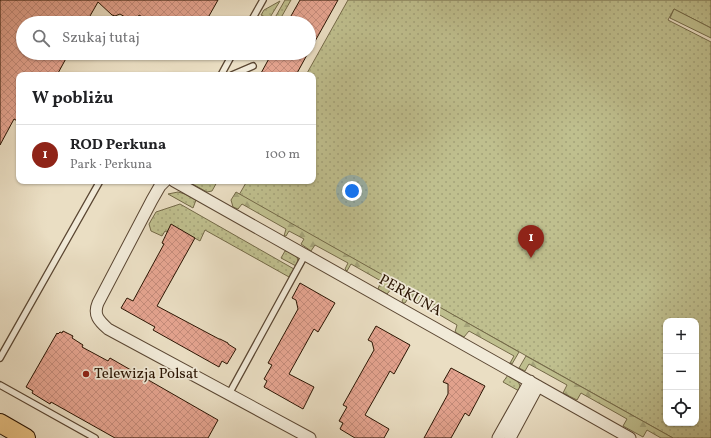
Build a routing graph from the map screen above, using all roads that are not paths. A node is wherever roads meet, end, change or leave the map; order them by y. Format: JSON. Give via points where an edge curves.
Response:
{"nodes":[{"id":1,"x":263,"y":0,"type":"edge"},
{"id":2,"x":254,"y":16,"type":"edge"},
{"id":3,"x":229,"y":60,"type":"edge"},
{"id":4,"x":253,"y":66,"type":"dead end"},
{"id":5,"x":223,"y":72,"type":"edge"},
{"id":6,"x":239,"y":72,"type":"edge"},
{"id":7,"x":98,"y":184,"type":"edge"},
{"id":8,"x":163,"y":184,"type":"edge"},
{"id":9,"x":179,"y":184,"type":"edge"},
{"id":10,"x":305,"y":255,"type":"junction"},
{"id":11,"x":0,"y":358,"type":"edge"},
{"id":12,"x":534,"y":384,"type":"junction"},
{"id":13,"x":0,"y":385,"type":"edge"},
{"id":14,"x":229,"y":394,"type":"junction"},
{"id":15,"x":0,"y":423,"type":"edge"},
{"id":16,"x":26,"y":438,"type":"edge"},
{"id":17,"x":95,"y":438,"type":"edge"},
{"id":18,"x":310,"y":438,"type":"edge"},
{"id":19,"x":498,"y":438,"type":"edge"},
{"id":20,"x":510,"y":438,"type":"edge"},
{"id":21,"x":630,"y":438,"type":"edge"}],
"edges":[{"from":1,"to":2,"type":"lane"},
{"from":3,"to":5,"type":"lane"},
{"from":4,"to":6,"type":"lane"},
{"from":7,"to":11,"type":"lane"},
{"from":8,"to":14,"type":"street","via":[[98,303],[96,315],[100,323],[108,329]]},
{"from":9,"to":10,"type":"street","name":"PERKUNA"},
{"from":10,"to":12,"type":"street","name":"PERKUNA"},
{"from":10,"to":14,"type":"lane"},
{"from":12,"to":19,"type":"street"},
{"from":12,"to":20,"type":"street"},
{"from":12,"to":21,"type":"street","name":"PERKUNA"},
{"from":13,"to":17,"type":"lane"},
{"from":14,"to":18,"type":"street"},
{"from":15,"to":16,"type":"main road"}]}
